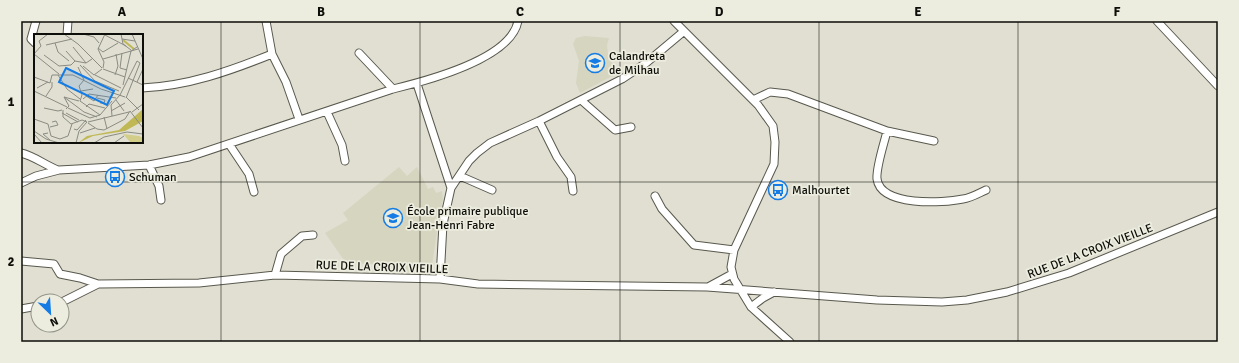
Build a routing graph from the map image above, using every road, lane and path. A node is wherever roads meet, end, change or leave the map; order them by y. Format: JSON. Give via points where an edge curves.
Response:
{"nodes":[{"id":1,"x":36,"y":21,"type":"edge"},
{"id":2,"x":68,"y":21,"type":"edge"},
{"id":3,"x":266,"y":21,"type":"edge"},
{"id":4,"x":518,"y":21,"type":"edge"},
{"id":5,"x":674,"y":21,"type":"edge"},
{"id":6,"x":1157,"y":21,"type":"edge"},
{"id":7,"x":683,"y":32,"type":"junction"},
{"id":8,"x":67,"y":34,"type":"edge"},
{"id":9,"x":34,"y":42,"type":"edge"},
{"id":10,"x":359,"y":53,"type":"dead end"},
{"id":11,"x":272,"y":54,"type":"junction"},
{"id":12,"x":417,"y":84,"type":"junction"},
{"id":13,"x":1218,"y":86,"type":"edge"},
{"id":14,"x":143,"y":88,"type":"edge"},
{"id":15,"x":393,"y":89,"type":"junction"},
{"id":16,"x":582,"y":100,"type":"junction"},
{"id":17,"x":753,"y":100,"type":"junction"},
{"id":18,"x":327,"y":112,"type":"junction"},
{"id":19,"x":299,"y":119,"type":"junction"},
{"id":20,"x":540,"y":121,"type":"junction"},
{"id":21,"x":631,"y":127,"type":"dead end"},
{"id":22,"x":887,"y":131,"type":"junction"},
{"id":23,"x":934,"y":141,"type":"dead end"},
{"id":24,"x":229,"y":144,"type":"junction"},
{"id":25,"x":21,"y":153,"type":"edge"},
{"id":26,"x":345,"y":161,"type":"dead end"},
{"id":27,"x":149,"y":164,"type":"junction"},
{"id":28,"x":58,"y":170,"type":"junction"},
{"id":29,"x":460,"y":176,"type":"junction"},
{"id":30,"x":21,"y":183,"type":"edge"},
{"id":31,"x":451,"y":188,"type":"junction"},
{"id":32,"x":492,"y":190,"type":"dead end"},
{"id":33,"x":986,"y":190,"type":"dead end"},
{"id":34,"x":573,"y":191,"type":"dead end"},
{"id":35,"x":254,"y":192,"type":"dead end"},
{"id":36,"x":655,"y":196,"type":"dead end"},
{"id":37,"x":161,"y":200,"type":"dead end"},
{"id":38,"x":1218,"y":212,"type":"edge"},
{"id":39,"x":313,"y":235,"type":"dead end"},
{"id":40,"x":734,"y":250,"type":"junction"},
{"id":41,"x":21,"y":261,"type":"edge"},
{"id":42,"x":275,"y":275,"type":"junction"},
{"id":43,"x":733,"y":277,"type":"junction"},
{"id":44,"x":440,"y":279,"type":"junction"},
{"id":45,"x":98,"y":284,"type":"junction"},
{"id":46,"x":707,"y":287,"type":"junction"},
{"id":47,"x":739,"y":289,"type":"junction"},
{"id":48,"x":774,"y":292,"type":"junction"},
{"id":49,"x":70,"y":298,"type":"edge"},
{"id":50,"x":751,"y":307,"type":"junction"},
{"id":51,"x":790,"y":342,"type":"edge"}],
"edges":[{"from":1,"to":9,"type":"street","via":[[31,39]]},
{"from":2,"to":8,"type":"street"},
{"from":3,"to":11,"type":"street"},
{"from":4,"to":12,"type":"street","via":[[506,42],[485,58]]},
{"from":5,"to":7,"type":"street"},
{"from":6,"to":13,"type":"street"},
{"from":7,"to":16,"type":"street","via":[[646,63]]},
{"from":7,"to":17,"type":"street"},
{"from":10,"to":15,"type":"street"},
{"from":11,"to":14,"type":"street","via":[[211,76],[162,87]]},
{"from":11,"to":19,"type":"street","via":[[286,82]]},
{"from":12,"to":15,"type":"street"},
{"from":12,"to":31,"type":"street"},
{"from":15,"to":18,"type":"street"},
{"from":16,"to":20,"type":"street"},
{"from":16,"to":21,"type":"street","via":[[615,130]]},
{"from":17,"to":22,"type":"street","via":[[770,92],[788,94]]},
{"from":17,"to":40,"type":"street","via":[[773,126],[774,164]]},
{"from":18,"to":19,"type":"street"},
{"from":18,"to":26,"type":"street","via":[[342,145]]},
{"from":19,"to":24,"type":"street"},
{"from":20,"to":29,"type":"street","via":[[490,143],[469,161]]},
{"from":20,"to":34,"type":"street","via":[[557,157],[571,177]]},
{"from":22,"to":23,"type":"street"},
{"from":22,"to":33,"type":"street","via":[[877,173],[877,181],[886,193],[898,199],[942,202],[965,199]]},
{"from":24,"to":27,"type":"street"},
{"from":24,"to":35,"type":"street","via":[[249,174]]},
{"from":25,"to":28,"type":"street"},
{"from":27,"to":28,"type":"street"},
{"from":27,"to":37,"type":"street","via":[[159,186]]},
{"from":28,"to":30,"type":"street"},
{"from":29,"to":31,"type":"street"},
{"from":29,"to":32,"type":"street"},
{"from":31,"to":44,"type":"street","via":[[443,224]]},
{"from":36,"to":40,"type":"street","via":[[662,209],[694,245]]},
{"from":38,"to":48,"type":"street","name":"RUE DE LA CROIX VIEILLE","via":[[1069,273],[1007,292],[967,300],[877,300]]},
{"from":39,"to":42,"type":"street","via":[[302,236],[281,254]]},
{"from":40,"to":43,"type":"street","via":[[731,267]]},
{"from":41,"to":45,"type":"street","via":[[54,264],[60,274]]},
{"from":42,"to":44,"type":"street","name":"RUE DE LA CROIX VIEILLE"},
{"from":42,"to":45,"type":"street","name":"RUE DE LA CROIX VIEILLE","via":[[198,283]]},
{"from":43,"to":46,"type":"street","name":"RUE DE LA CROIX VIEILLE"},
{"from":43,"to":47,"type":"street"},
{"from":44,"to":46,"type":"street","name":"RUE DE LA CROIX VIEILLE","via":[[478,284]]},
{"from":45,"to":49,"type":"street","name":"RUE DE LA CROIX VIEILLE"},
{"from":46,"to":47,"type":"street","name":"RUE DE LA CROIX VIEILLE"},
{"from":47,"to":48,"type":"street","name":"RUE DE LA CROIX VIEILLE"},
{"from":47,"to":50,"type":"street"},
{"from":48,"to":50,"type":"street"},
{"from":50,"to":51,"type":"street"}]}
